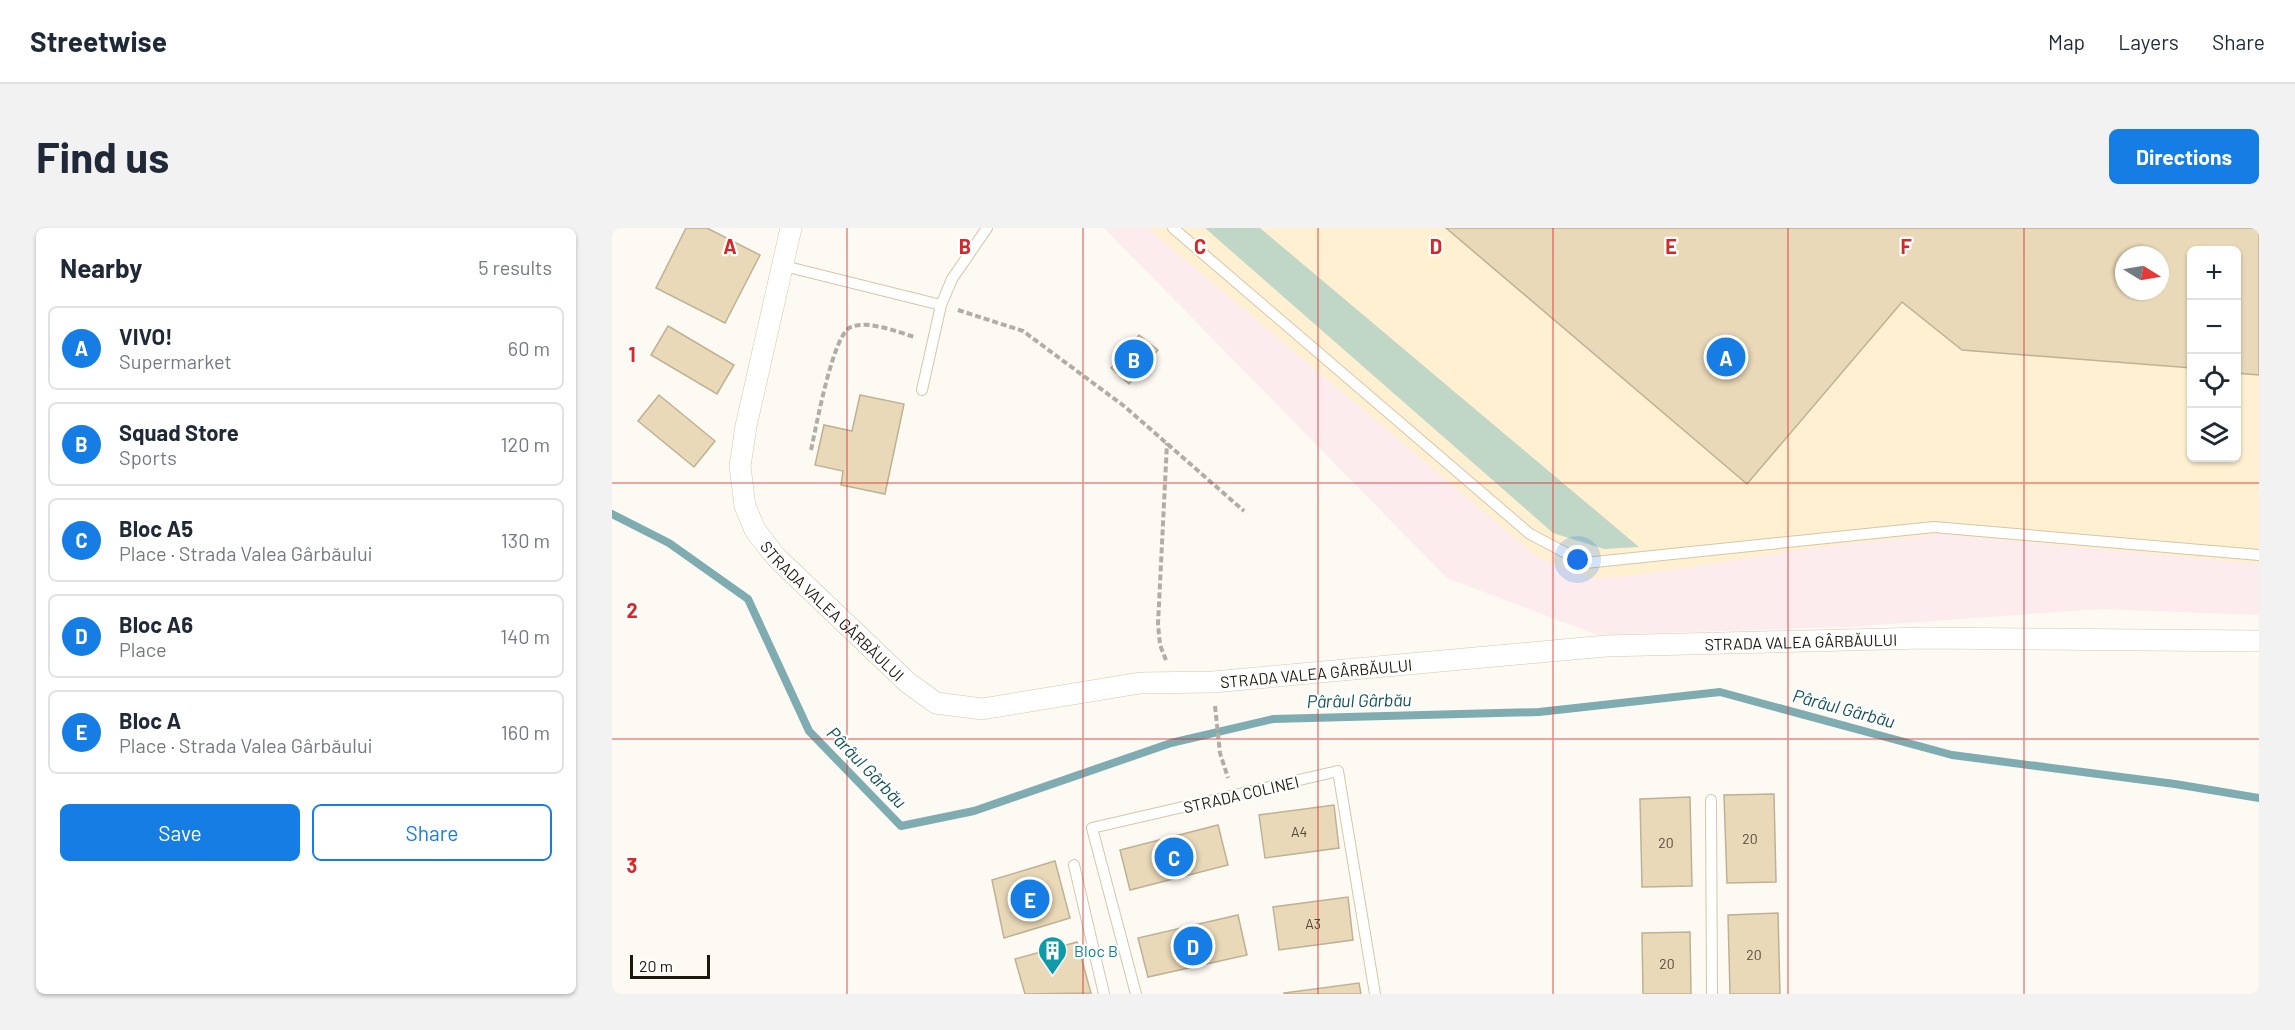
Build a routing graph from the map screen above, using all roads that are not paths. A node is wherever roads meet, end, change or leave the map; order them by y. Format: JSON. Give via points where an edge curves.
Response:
{"nodes":[{"id":1,"x":791,"y":228,"type":"edge"},
{"id":2,"x":987,"y":228,"type":"edge"},
{"id":3,"x":1173,"y":228,"type":"edge"},
{"id":4,"x":784,"y":267,"type":"junction"},
{"id":5,"x":941,"y":305,"type":"junction"},
{"id":6,"x":922,"y":390,"type":"dead end"},
{"id":7,"x":2259,"y":555,"type":"edge"},
{"id":8,"x":2259,"y":641,"type":"edge"},
{"id":9,"x":1712,"y":800,"type":"dead end"},
{"id":10,"x":1074,"y":866,"type":"dead end"},
{"id":11,"x":1104,"y":994,"type":"edge"},
{"id":12,"x":1136,"y":994,"type":"edge"},
{"id":13,"x":1375,"y":994,"type":"edge"},
{"id":14,"x":1712,"y":994,"type":"edge"}],
"edges":[{"from":1,"to":4,"type":"street","name":"STRADA VALEA GÂRBĂULUI"},
{"from":2,"to":5,"type":"lane","via":[[952,279]]},
{"from":3,"to":7,"type":"lane","via":[[1530,534],[1585,562],[1934,527]]},
{"from":4,"to":5,"type":"lane"},
{"from":4,"to":8,"type":"street","name":"STRADA VALEA GÂRBĂULUI","via":[[746,426],[740,466],[745,506],[755,530],[776,557],[907,682],[936,703],[982,709],[1140,683],[1213,682],[1606,646],[1924,638]]},
{"from":5,"to":6,"type":"lane"},
{"from":9,"to":14,"type":"lane"},
{"from":10,"to":11,"type":"lane"},
{"from":12,"to":13,"type":"lane","name":"STRADA COLINEI","via":[[1092,828],[1338,771]]}]}
